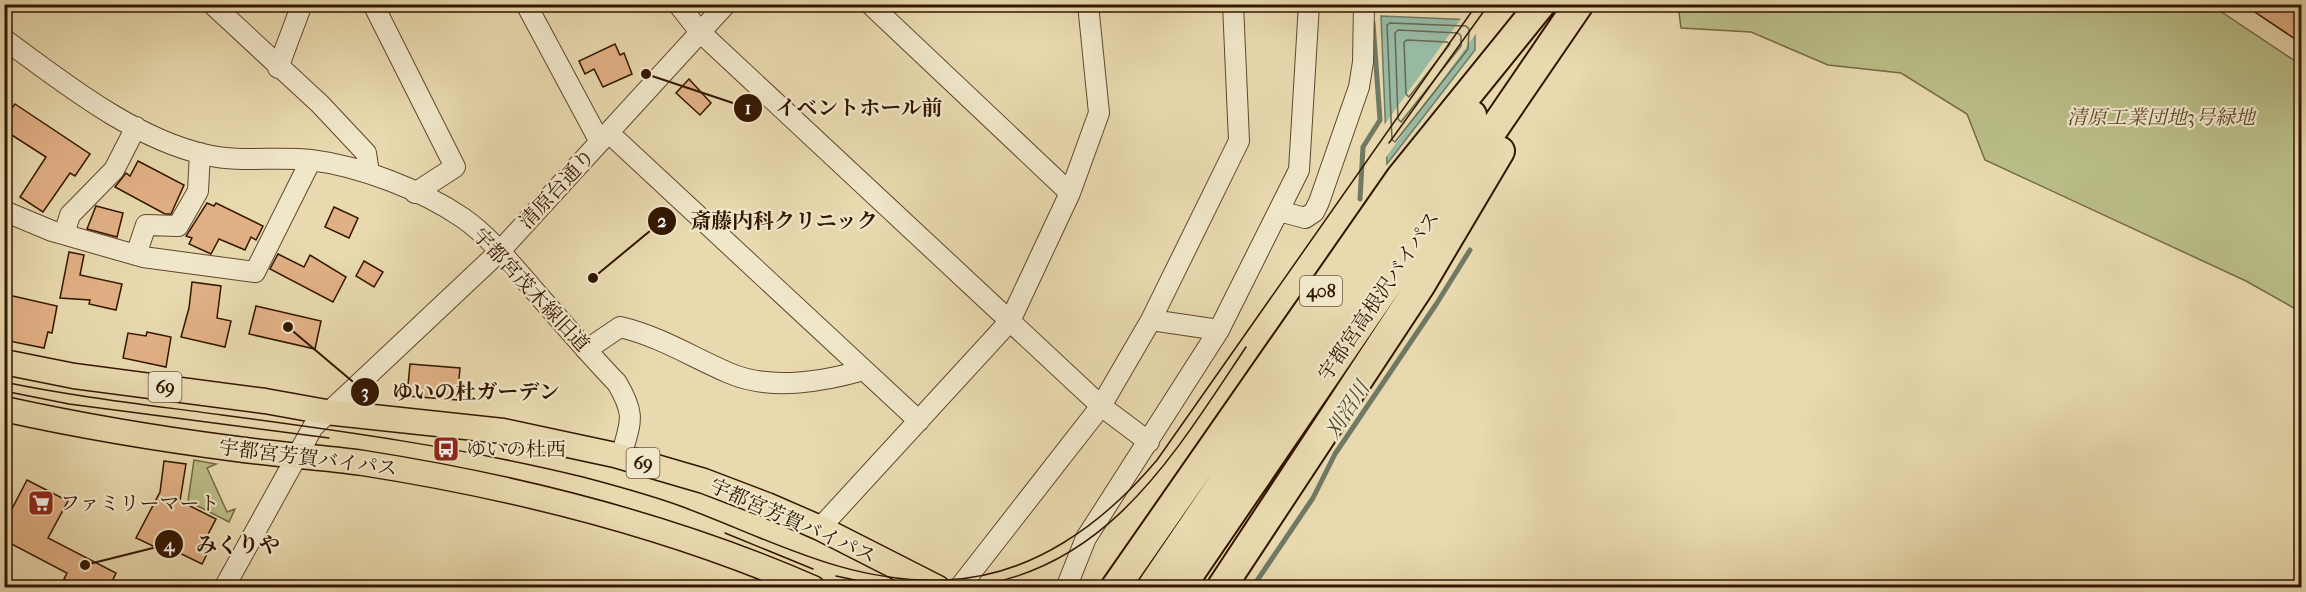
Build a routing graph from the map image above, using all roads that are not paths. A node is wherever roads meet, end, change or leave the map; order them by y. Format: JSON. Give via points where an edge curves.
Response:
{"nodes":[{"id":1,"x":212,"y":4,"type":"edge"},
{"id":2,"x":302,"y":4,"type":"edge"},
{"id":3,"x":373,"y":4,"type":"edge"},
{"id":4,"x":525,"y":4,"type":"edge"},
{"id":5,"x":678,"y":4,"type":"edge"},
{"id":6,"x":726,"y":4,"type":"edge"},
{"id":7,"x":870,"y":4,"type":"edge"},
{"id":8,"x":1088,"y":4,"type":"edge"},
{"id":9,"x":1233,"y":4,"type":"edge"},
{"id":10,"x":1309,"y":4,"type":"edge"},
{"id":11,"x":1364,"y":4,"type":"edge"},
{"id":12,"x":1541,"y":4,"type":"edge"},
{"id":13,"x":1548,"y":4,"type":"edge"},
{"id":14,"x":1580,"y":4,"type":"edge"},
{"id":15,"x":1586,"y":4,"type":"edge"},
{"id":16,"x":700,"y":32,"type":"junction"},
{"id":17,"x":4,"y":39,"type":"edge"},
{"id":18,"x":278,"y":68,"type":"junction"},
{"id":19,"x":136,"y":126,"type":"junction"},
{"id":20,"x":604,"y":138,"type":"junction"},
{"id":21,"x":200,"y":153,"type":"junction"},
{"id":22,"x":311,"y":160,"type":"junction"},
{"id":23,"x":369,"y":173,"type":"junction"},
{"id":24,"x":415,"y":193,"type":"junction"},
{"id":25,"x":1070,"y":193,"type":"junction"},
{"id":26,"x":1279,"y":211,"type":"junction"},
{"id":27,"x":4,"y":212,"type":"edge"},
{"id":28,"x":64,"y":234,"type":"junction"},
{"id":29,"x":500,"y":251,"type":"junction"},
{"id":30,"x":136,"y":255,"type":"junction"},
{"id":31,"x":1151,"y":320,"type":"junction"},
{"id":32,"x":1010,"y":321,"type":"junction"},
{"id":33,"x":1219,"y":330,"type":"junction"},
{"id":34,"x":586,"y":350,"type":"junction"},
{"id":35,"x":4,"y":362,"type":"edge"},
{"id":36,"x":864,"y":370,"type":"junction"},
{"id":37,"x":1101,"y":406,"type":"junction"},
{"id":38,"x":4,"y":409,"type":"edge"},
{"id":39,"x":326,"y":412,"type":"junction"},
{"id":40,"x":919,"y":421,"type":"junction"},
{"id":41,"x":1149,"y":442,"type":"junction"},
{"id":42,"x":296,"y":454,"type":"junction"},
{"id":43,"x":621,"y":457,"type":"junction"},
{"id":44,"x":820,"y":528,"type":"junction"},
{"id":45,"x":1189,"y":553,"type":"junction"},
{"id":46,"x":224,"y":588,"type":"edge"},
{"id":47,"x":813,"y":588,"type":"edge"},
{"id":48,"x":938,"y":588,"type":"edge"},
{"id":49,"x":959,"y":588,"type":"edge"},
{"id":50,"x":1066,"y":588,"type":"edge"},
{"id":51,"x":1115,"y":588,"type":"edge"},
{"id":52,"x":1151,"y":588,"type":"edge"},
{"id":53,"x":1180,"y":588,"type":"edge"},
{"id":54,"x":1221,"y":588,"type":"edge"}],
"edges":[{"from":1,"to":18,"type":"street"},
{"from":2,"to":18,"type":"street"},
{"from":3,"to":24,"type":"street","via":[[455,167]]},
{"from":4,"to":20,"type":"street"},
{"from":5,"to":16,"type":"street"},
{"from":6,"to":16,"type":"street","name":"清原台通り"},
{"from":7,"to":25,"type":"street"},
{"from":8,"to":25,"type":"street","via":[[1099,113]]},
{"from":9,"to":31,"type":"street","via":[[1239,141]]},
{"from":10,"to":26,"type":"street","via":[[1299,170]]},
{"from":11,"to":26,"type":"street","via":[[1359,87],[1319,202],[1305,218]]},
{"from":12,"to":51,"type":"highway","number":"408","via":[[1401,177]]},
{"from":13,"to":45,"type":"highway","name":"宇都宮高根沢バイパス","number":"408"},
{"from":14,"to":45,"type":"highway","name":"宇都宮高根沢バイパス","number":"408"},
{"from":15,"to":54,"type":"highway","via":[[1419,286]]},
{"from":16,"to":20,"type":"street","name":"清原台通り"},
{"from":16,"to":32,"type":"street"},
{"from":17,"to":19,"type":"street","name":"宇都宮茂木線旧道","via":[[85,97]]},
{"from":18,"to":23,"type":"street","via":[[320,104],[366,153]]},
{"from":19,"to":21,"type":"street","name":"宇都宮茂木線旧道"},
{"from":19,"to":28,"type":"street","via":[[114,170],[70,215]]},
{"from":20,"to":29,"type":"street","name":"清原台通り"},
{"from":20,"to":36,"type":"street"},
{"from":21,"to":22,"type":"street","name":"宇都宮茂木線旧道"},
{"from":21,"to":30,"type":"street","via":[[198,191],[178,226],[146,225]]},
{"from":22,"to":23,"type":"street","name":"宇都宮茂木線旧道"},
{"from":22,"to":30,"type":"street","via":[[255,272]]},
{"from":23,"to":24,"type":"street","name":"宇都宮茂木線旧道"},
{"from":24,"to":29,"type":"street","name":"宇都宮茂木線旧道","via":[[463,218]]},
{"from":25,"to":32,"type":"street"},
{"from":26,"to":33,"type":"street"},
{"from":27,"to":28,"type":"street"},
{"from":28,"to":30,"type":"street"},
{"from":29,"to":34,"type":"street","name":"宇都宮茂木線旧道"},
{"from":29,"to":39,"type":"street","name":"清原台通り"},
{"from":31,"to":33,"type":"street"},
{"from":31,"to":37,"type":"street"},
{"from":32,"to":37,"type":"street"},
{"from":32,"to":40,"type":"street"},
{"from":33,"to":41,"type":"street"},
{"from":34,"to":36,"type":"street","via":[[620,327],[644,332],[731,374],[752,380],[827,381]]},
{"from":34,"to":43,"type":"street","name":"宇都宮茂木線旧道","via":[[629,403],[632,416]]},
{"from":35,"to":39,"type":"main road","name":"宇都宮芳賀バイパス","number":"69","via":[[74,376]]},
{"from":36,"to":40,"type":"street"},
{"from":37,"to":41,"type":"street"},
{"from":37,"to":49,"type":"street"},
{"from":38,"to":42,"type":"main road","name":"宇都宮芳賀バイパス","via":[[226,448]]},
{"from":39,"to":42,"type":"street","name":"清原台通り"},
{"from":39,"to":43,"type":"main road","name":"宇都宮芳賀バイパス","number":"69","via":[[503,431]]},
{"from":40,"to":44,"type":"street"},
{"from":41,"to":50,"type":"street","via":[[1086,538]]},
{"from":42,"to":46,"type":"street","name":"清原台通り"},
{"from":42,"to":47,"type":"main road","name":"宇都宮芳賀バイパス","via":[[411,471],[633,524],[733,555]]},
{"from":43,"to":44,"type":"main road","name":"宇都宮芳賀バイパス","number":"69","via":[[704,481]]},
{"from":44,"to":48,"type":"main road","name":"宇都宮芳賀バイパス","number":"69"},
{"from":45,"to":52,"type":"highway","name":"宇都宮高根沢バイパス","number":"408"},
{"from":45,"to":53,"type":"highway","name":"宇都宮高根沢バイパス","number":"408"}]}
